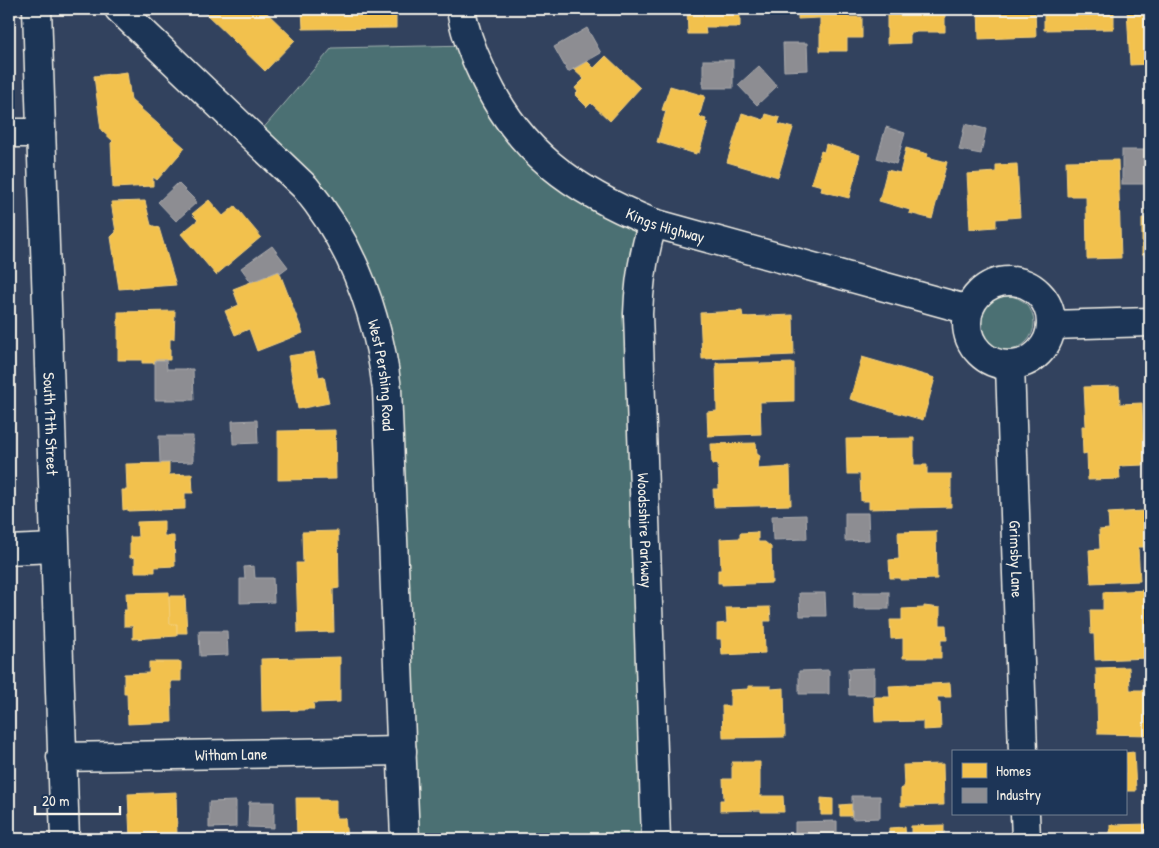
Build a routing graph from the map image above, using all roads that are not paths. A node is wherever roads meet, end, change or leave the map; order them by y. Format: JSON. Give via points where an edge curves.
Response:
{"nodes":[{"id":1,"x":36,"y":9,"type":"edge"},
{"id":2,"x":119,"y":9,"type":"edge"},
{"id":3,"x":460,"y":9,"type":"edge"},
{"id":4,"x":41,"y":133,"type":"junction"},
{"id":5,"x":9,"y":134,"type":"edge"},
{"id":6,"x":653,"y":223,"type":"junction"},
{"id":7,"x":969,"y":310,"type":"junction"},
{"id":8,"x":1150,"y":322,"type":"edge"},
{"id":9,"x":1051,"y":325,"type":"junction"},
{"id":10,"x":1010,"y":365,"type":"junction"},
{"id":11,"x":54,"y":548,"type":"junction"},
{"id":12,"x":9,"y":550,"type":"edge"},
{"id":13,"x":1023,"y":750,"type":"edge"},
{"id":14,"x":402,"y":751,"type":"junction"},
{"id":15,"x":61,"y":757,"type":"junction"},
{"id":16,"x":1025,"y":816,"type":"edge"},
{"id":17,"x":65,"y":839,"type":"edge"},
{"id":18,"x":405,"y":839,"type":"edge"},
{"id":19,"x":656,"y":839,"type":"edge"},
{"id":20,"x":1026,"y":839,"type":"edge"}],
"edges":[{"from":1,"to":4,"type":"street","name":"South 17th Street"},
{"from":2,"to":14,"type":"street","name":"West Pershing Road","via":[[305,186],[338,232],[363,286],[380,344],[387,389]]},
{"from":3,"to":6,"type":"street","name":"Kings Highway","via":[[472,50],[487,84],[518,133],[568,179],[596,197]]},
{"from":4,"to":5,"type":"street"},
{"from":4,"to":11,"type":"street","name":"South 17th Street"},
{"from":6,"to":7,"type":"street","name":"Kings Highway"},
{"from":6,"to":19,"type":"street","name":"Woodsshire Parkway","via":[[641,268],[638,314]]},
{"from":7,"to":9,"type":"street","via":[[975,298],[987,287],[1016,282],[1029,286],[1040,295],[1048,308]]},
{"from":7,"to":10,"type":"street","via":[[967,329],[973,344],[989,360]]},
{"from":8,"to":9,"type":"street"},
{"from":9,"to":10,"type":"street","via":[[1042,349],[1032,358]]},
{"from":10,"to":13,"type":"street","name":"Grimsby Lane"},
{"from":11,"to":12,"type":"street"},
{"from":11,"to":15,"type":"street","name":"South 17th Street"},
{"from":14,"to":15,"type":"street","name":"Witham Lane"},
{"from":14,"to":18,"type":"street","name":"West Pershing Road"},
{"from":15,"to":17,"type":"street","name":"South 17th Street"},
{"from":16,"to":20,"type":"street"}]}
